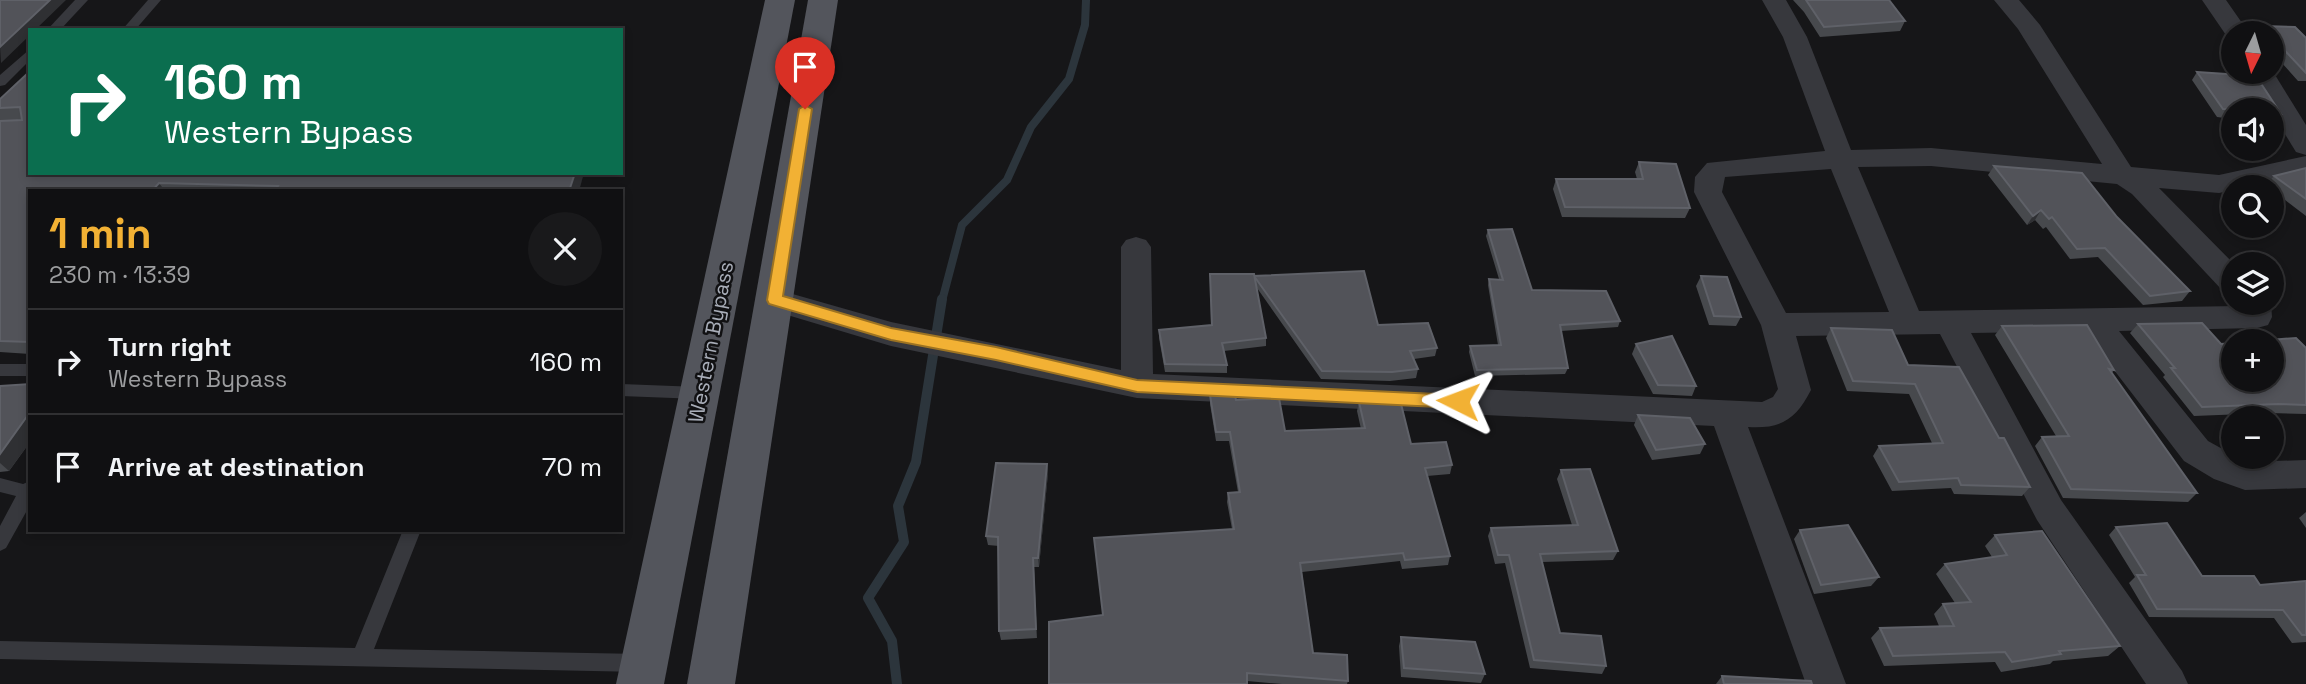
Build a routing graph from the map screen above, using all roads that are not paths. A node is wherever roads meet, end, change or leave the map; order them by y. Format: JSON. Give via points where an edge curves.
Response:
{"nodes":[{"id":1,"x":82,"y":0,"type":"edge"},
{"id":2,"x":155,"y":0,"type":"edge"},
{"id":3,"x":780,"y":0,"type":"edge"},
{"id":4,"x":822,"y":0,"type":"edge"},
{"id":5,"x":1773,"y":0,"type":"edge"},
{"id":6,"x":2006,"y":0,"type":"edge"},
{"id":7,"x":2214,"y":0,"type":"edge"},
{"id":8,"x":2228,"y":21,"type":"edge"},
{"id":9,"x":54,"y":28,"type":"edge"},
{"id":10,"x":130,"y":28,"type":"edge"},
{"id":11,"x":28,"y":53,"type":"edge"},
{"id":12,"x":28,"y":67,"type":"edge"},
{"id":13,"x":7,"y":69,"type":"edge"},
{"id":14,"x":0,"y":82,"type":"edge"},
{"id":15,"x":2267,"y":84,"type":"edge"},
{"id":16,"x":2306,"y":146,"type":"edge"},
{"id":17,"x":1841,"y":159,"type":"junction"},
{"id":18,"x":2306,"y":165,"type":"edge"},
{"id":19,"x":2122,"y":174,"type":"junction"},
{"id":20,"x":1136,"y":247,"type":"dead end"},
{"id":21,"x":2221,"y":269,"type":"edge"},
{"id":22,"x":775,"y":300,"type":"junction"},
{"id":23,"x":2257,"y":315,"type":"edge"},
{"id":24,"x":2093,"y":320,"type":"junction"},
{"id":25,"x":1909,"y":324,"type":"junction"},
{"id":26,"x":1951,"y":324,"type":"junction"},
{"id":27,"x":1777,"y":325,"type":"junction"},
{"id":28,"x":0,"y":370,"type":"edge"},
{"id":29,"x":28,"y":370,"type":"edge"},
{"id":30,"x":1137,"y":386,"type":"junction"},
{"id":31,"x":623,"y":390,"type":"edge"},
{"id":32,"x":700,"y":393,"type":"junction"},
{"id":33,"x":1726,"y":414,"type":"junction"},
{"id":34,"x":2306,"y":474,"type":"edge"},
{"id":35,"x":0,"y":485,"type":"edge"},
{"id":36,"x":28,"y":490,"type":"edge"},
{"id":37,"x":411,"y":532,"type":"edge"},
{"id":38,"x":0,"y":543,"type":"edge"},
{"id":39,"x":0,"y":650,"type":"edge"},
{"id":40,"x":361,"y":657,"type":"junction"},
{"id":41,"x":642,"y":673,"type":"edge"},
{"id":42,"x":711,"y":684,"type":"edge"},
{"id":43,"x":1826,"y":684,"type":"edge"},
{"id":44,"x":2168,"y":684,"type":"edge"}],
"edges":[{"from":1,"to":9,"type":"lane"},
{"from":2,"to":10,"type":"lane"},
{"from":3,"to":32,"type":"main road","name":"Western Bypass"},
{"from":4,"to":22,"type":"main road"},
{"from":5,"to":17,"type":"street","via":[[1795,37]]},
{"from":6,"to":19,"type":"street","via":[[2028,25]]},
{"from":7,"to":8,"type":"street"},
{"from":11,"to":13,"type":"lane"},
{"from":12,"to":13,"type":"lane"},
{"from":13,"to":14,"type":"lane"},
{"from":15,"to":16,"type":"street"},
{"from":17,"to":19,"type":"street","via":[[1931,157]]},
{"from":17,"to":25,"type":"street"},
{"from":17,"to":27,"type":"street","via":[[1740,165],[1717,169],[1709,177],[1708,191]]},
{"from":18,"to":19,"type":"street","via":[[2219,184]]},
{"from":19,"to":21,"type":"street","via":[[2142,187]]},
{"from":20,"to":30,"type":"street"},
{"from":22,"to":30,"type":"street","via":[[891,334]]},
{"from":22,"to":42,"type":"main road"},
{"from":23,"to":24,"type":"street"},
{"from":24,"to":26,"type":"street"},
{"from":24,"to":34,"type":"street","via":[[2196,451],[2245,476]]},
{"from":25,"to":26,"type":"street"},
{"from":25,"to":27,"type":"street"},
{"from":26,"to":44,"type":"street","via":[[2049,510]]},
{"from":27,"to":33,"type":"street","via":[[1795,390],[1785,406],[1764,415]]},
{"from":28,"to":29,"type":"lane"},
{"from":30,"to":33,"type":"street"},
{"from":31,"to":32,"type":"lane"},
{"from":32,"to":41,"type":"main road","name":"Western Bypass"},
{"from":33,"to":43,"type":"street"},
{"from":35,"to":36,"type":"lane"},
{"from":36,"to":38,"type":"lane"},
{"from":37,"to":40,"type":"lane"},
{"from":39,"to":40,"type":"lane"},
{"from":40,"to":41,"type":"lane"}]}
